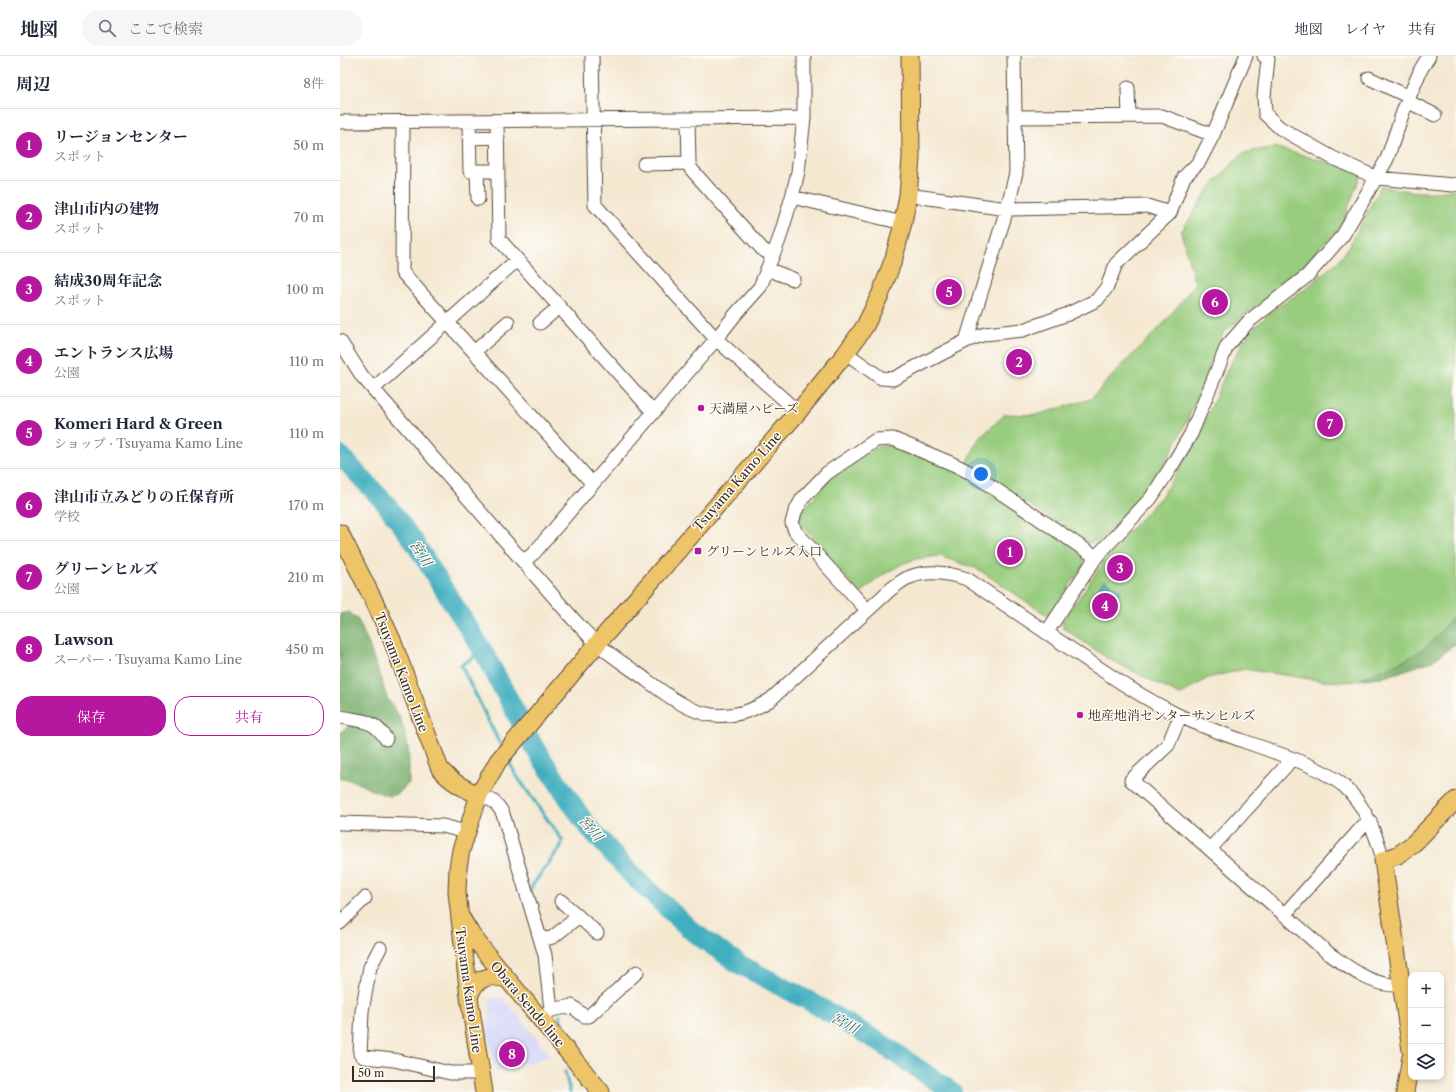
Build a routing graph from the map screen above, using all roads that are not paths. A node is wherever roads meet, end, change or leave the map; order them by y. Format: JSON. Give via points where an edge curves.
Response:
{"nodes":[{"id":1,"x":592,"y":56,"type":"edge"},
{"id":2,"x":804,"y":56,"type":"edge"},
{"id":3,"x":910,"y":56,"type":"edge"},
{"id":4,"x":1014,"y":56,"type":"edge"},
{"id":5,"x":1246,"y":56,"type":"edge"},
{"id":6,"x":1264,"y":56,"type":"edge"},
{"id":7,"x":1429,"y":56,"type":"edge"},
{"id":8,"x":1369,"y":78,"type":"dead end"},
{"id":9,"x":1128,"y":88,"type":"dead end"},
{"id":10,"x":1408,"y":99,"type":"junction"},
{"id":11,"x":1435,"y":115,"type":"dead end"},
{"id":12,"x":1129,"y":116,"type":"junction"},
{"id":13,"x":1015,"y":117,"type":"junction"},
{"id":14,"x":804,"y":118,"type":"junction"},
{"id":15,"x":593,"y":120,"type":"junction"},
{"id":16,"x":688,"y":120,"type":"junction"},
{"id":17,"x":469,"y":121,"type":"junction"},
{"id":18,"x":497,"y":121,"type":"junction"},
{"id":19,"x":340,"y":122,"type":"edge"},
{"id":20,"x":403,"y":122,"type":"junction"},
{"id":21,"x":1213,"y":135,"type":"junction"},
{"id":22,"x":498,"y":137,"type":"junction"},
{"id":23,"x":470,"y":138,"type":"junction"},
{"id":24,"x":689,"y":163,"type":"junction"},
{"id":25,"x":644,"y":164,"type":"dead end"},
{"id":26,"x":477,"y":171,"type":"junction"},
{"id":27,"x":498,"y":171,"type":"junction"},
{"id":28,"x":1377,"y":178,"type":"junction"},
{"id":29,"x":1456,"y":184,"type":"edge"},
{"id":30,"x":908,"y":195,"type":"junction"},
{"id":31,"x":792,"y":197,"type":"junction"},
{"id":32,"x":478,"y":199,"type":"dead end"},
{"id":33,"x":1008,"y":209,"type":"junction"},
{"id":34,"x":1170,"y":213,"type":"junction"},
{"id":35,"x":903,"y":223,"type":"junction"},
{"id":36,"x":773,"y":255,"type":"junction"},
{"id":37,"x":517,"y":260,"type":"junction"},
{"id":38,"x":767,"y":269,"type":"junction"},
{"id":39,"x":793,"y":279,"type":"dead end"},
{"id":40,"x":559,"y":307,"type":"junction"},
{"id":41,"x":508,"y":322,"type":"dead end"},
{"id":42,"x":447,"y":323,"type":"junction"},
{"id":43,"x":540,"y":323,"type":"dead end"},
{"id":44,"x":716,"y":339,"type":"junction"},
{"id":45,"x":340,"y":341,"type":"edge"},
{"id":46,"x":966,"y":341,"type":"junction"},
{"id":47,"x":474,"y":352,"type":"junction"},
{"id":48,"x":846,"y":353,"type":"junction"},
{"id":49,"x":373,"y":389,"type":"junction"},
{"id":50,"x":653,"y":412,"type":"junction"},
{"id":51,"x":798,"y":412,"type":"junction"},
{"id":52,"x":592,"y":483,"type":"junction"},
{"id":53,"x":340,"y":533,"type":"edge"},
{"id":54,"x":1096,"y":558,"type":"junction"},
{"id":55,"x":524,"y":561,"type":"junction"},
{"id":56,"x":867,"y":610,"type":"junction"},
{"id":57,"x":1047,"y":632,"type":"junction"},
{"id":58,"x":597,"y":644,"type":"junction"},
{"id":59,"x":1180,"y":716,"type":"junction"},
{"id":60,"x":340,"y":717,"type":"edge"},
{"id":61,"x":386,"y":739,"type":"dead end"},
{"id":62,"x":1291,"y":758,"type":"junction"},
{"id":63,"x":479,"y":795,"type":"junction"},
{"id":64,"x":1456,"y":800,"type":"edge"},
{"id":65,"x":1370,"y":821,"type":"junction"},
{"id":66,"x":340,"y":824,"type":"edge"},
{"id":67,"x":466,"y":832,"type":"junction"},
{"id":68,"x":1210,"y":848,"type":"junction"},
{"id":69,"x":1383,"y":860,"type":"junction"},
{"id":70,"x":365,"y":898,"type":"dead end"},
{"id":71,"x":561,"y":901,"type":"dead end"},
{"id":72,"x":459,"y":914,"type":"junction"},
{"id":73,"x":1284,"y":915,"type":"junction"},
{"id":74,"x":578,"y":917,"type":"junction"},
{"id":75,"x":340,"y":922,"type":"edge"},
{"id":76,"x":597,"y":933,"type":"dead end"},
{"id":77,"x":541,"y":940,"type":"junction"},
{"id":78,"x":380,"y":948,"type":"dead end"},
{"id":79,"x":637,"y":972,"type":"dead end"},
{"id":80,"x":507,"y":979,"type":"junction"},
{"id":81,"x":1402,"y":985,"type":"junction"},
{"id":82,"x":469,"y":997,"type":"junction"},
{"id":83,"x":546,"y":1015,"type":"junction"},
{"id":84,"x":1410,"y":1044,"type":"edge"},
{"id":85,"x":481,"y":1073,"type":"junction"},
{"id":86,"x":1408,"y":1074,"type":"edge"},
{"id":87,"x":484,"y":1092,"type":"edge"},
{"id":88,"x":601,"y":1092,"type":"edge"},
{"id":89,"x":1405,"y":1092,"type":"edge"}],
"edges":[{"from":1,"to":15,"type":"street"},
{"from":2,"to":14,"type":"street"},
{"from":3,"to":30,"type":"main road","name":"Tsuyama Kamo Line","via":[[911,158]]},
{"from":4,"to":13,"type":"street"},
{"from":5,"to":21,"type":"street"},
{"from":6,"to":28,"type":"street","via":[[1268,59],[1264,96],[1266,114],[1280,128],[1333,158]]},
{"from":7,"to":10,"type":"street"},
{"from":8,"to":10,"type":"street"},
{"from":9,"to":12,"type":"street"},
{"from":10,"to":11,"type":"street"},
{"from":10,"to":28,"type":"street","via":[[1387,159]]},
{"from":12,"to":13,"type":"street"},
{"from":12,"to":21,"type":"street","via":[[1162,116]]},
{"from":13,"to":33,"type":"street","via":[[1016,173]]},
{"from":14,"to":16,"type":"street"},
{"from":14,"to":31,"type":"street","via":[[798,172]]},
{"from":15,"to":16,"type":"street"},
{"from":15,"to":18,"type":"street"},
{"from":15,"to":44,"type":"street","via":[[595,205]]},
{"from":16,"to":24,"type":"street"},
{"from":17,"to":18,"type":"street"},
{"from":17,"to":20,"type":"street"},
{"from":17,"to":23,"type":"street"},
{"from":18,"to":22,"type":"street"},
{"from":19,"to":20,"type":"street"},
{"from":20,"to":42,"type":"street","via":[[402,272]]},
{"from":21,"to":34,"type":"street","via":[[1199,162],[1184,177]]},
{"from":22,"to":23,"type":"street"},
{"from":22,"to":27,"type":"street"},
{"from":23,"to":26,"type":"street","via":[[470,171]]},
{"from":24,"to":25,"type":"street"},
{"from":24,"to":36,"type":"street","via":[[690,169],[763,250]]},
{"from":26,"to":27,"type":"street"},
{"from":26,"to":32,"type":"street"},
{"from":27,"to":37,"type":"street","via":[[499,239]]},
{"from":28,"to":29,"type":"street"},
{"from":28,"to":54,"type":"street","via":[[1344,235],[1307,276],[1249,321],[1227,346],[1191,434],[1171,467],[1151,498]]},
{"from":30,"to":33,"type":"street"},
{"from":30,"to":35,"type":"main road","name":"Tsuyama Kamo Line"},
{"from":31,"to":35,"type":"street"},
{"from":31,"to":36,"type":"street"},
{"from":33,"to":34,"type":"street","via":[[1147,206]]},
{"from":33,"to":46,"type":"street"},
{"from":34,"to":46,"type":"street","via":[[1116,264],[1107,287],[1097,300],[1068,314],[1023,330],[985,334]]},
{"from":35,"to":48,"type":"main road","name":"Tsuyama Kamo Line","via":[[881,293],[865,326]]},
{"from":36,"to":38,"type":"street"},
{"from":37,"to":40,"type":"street"},
{"from":37,"to":42,"type":"street"},
{"from":38,"to":39,"type":"street"},
{"from":38,"to":44,"type":"street","via":[[760,287]]},
{"from":40,"to":43,"type":"street"},
{"from":40,"to":50,"type":"street"},
{"from":41,"to":47,"type":"street"},
{"from":42,"to":47,"type":"street"},
{"from":42,"to":49,"type":"street"},
{"from":44,"to":50,"type":"street"},
{"from":44,"to":51,"type":"street"},
{"from":45,"to":49,"type":"street"},
{"from":46,"to":48,"type":"street","via":[[893,379],[880,378]]},
{"from":47,"to":52,"type":"street"},
{"from":48,"to":51,"type":"main road","name":"Tsuyama Kamo Line"},
{"from":49,"to":55,"type":"street"},
{"from":50,"to":52,"type":"street"},
{"from":51,"to":58,"type":"main road","name":"Tsuyama Kamo Line"},
{"from":52,"to":55,"type":"street","via":[[534,553]]},
{"from":53,"to":63,"type":"main road","name":"Tsuyama Kamo Line","via":[[392,640],[440,769],[461,787]]},
{"from":54,"to":56,"type":"street","via":[[973,474],[893,439],[876,440],[827,473],[802,499],[792,523],[795,531]]},
{"from":54,"to":57,"type":"street"},
{"from":55,"to":58,"type":"street"},
{"from":56,"to":57,"type":"street","via":[[909,577],[938,572],[967,579]]},
{"from":56,"to":58,"type":"street","via":[[770,700],[742,714],[726,716],[692,709],[666,694]]},
{"from":57,"to":59,"type":"street","via":[[1112,677]]},
{"from":58,"to":63,"type":"main road","name":"Tsuyama Kamo Line","via":[[498,761]]},
{"from":59,"to":62,"type":"street"},
{"from":59,"to":68,"type":"street","via":[[1168,745],[1131,780]]},
{"from":60,"to":61,"type":"street","via":[[370,723],[376,726]]},
{"from":62,"to":65,"type":"street","via":[[1331,776],[1345,787],[1360,804]]},
{"from":62,"to":68,"type":"street"},
{"from":63,"to":67,"type":"main road","name":"Tsuyama Kamo Line"},
{"from":63,"to":77,"type":"street","via":[[499,805],[503,814]]},
{"from":64,"to":69,"type":"main road","via":[[1414,843],[1398,855]]},
{"from":65,"to":69,"type":"street"},
{"from":65,"to":73,"type":"street"},
{"from":66,"to":67,"type":"street","via":[[443,826]]},
{"from":67,"to":72,"type":"main road","name":"Tsuyama Kamo Line","via":[[458,868]]},
{"from":68,"to":73,"type":"street"},
{"from":69,"to":81,"type":"main road"},
{"from":70,"to":75,"type":"street"},
{"from":71,"to":74,"type":"street"},
{"from":72,"to":80,"type":"main road","name":"Obara Sendo line","via":[[471,934]]},
{"from":72,"to":82,"type":"main road","name":"Tsuyama Kamo Line"},
{"from":73,"to":81,"type":"street","via":[[1328,953],[1363,976],[1390,986]]},
{"from":74,"to":76,"type":"street"},
{"from":74,"to":77,"type":"street","via":[[553,937]]},
{"from":77,"to":83,"type":"street","via":[[548,974]]},
{"from":78,"to":85,"type":"street","via":[[370,967],[362,1011],[360,1054],[364,1057],[394,1060],[450,1073]]},
{"from":79,"to":83,"type":"street","via":[[589,1016],[584,1016],[572,1006]]},
{"from":80,"to":82,"type":"main road","via":[[495,976],[484,978],[472,988]]},
{"from":80,"to":83,"type":"main road","name":"Obara Sendo line"},
{"from":81,"to":84,"type":"main road"},
{"from":82,"to":85,"type":"main road","name":"Tsuyama Kamo Line"},
{"from":83,"to":88,"type":"main road","name":"Obara Sendo line"},
{"from":85,"to":87,"type":"main road","name":"Tsuyama Kamo Line"},
{"from":86,"to":89,"type":"main road"}]}
